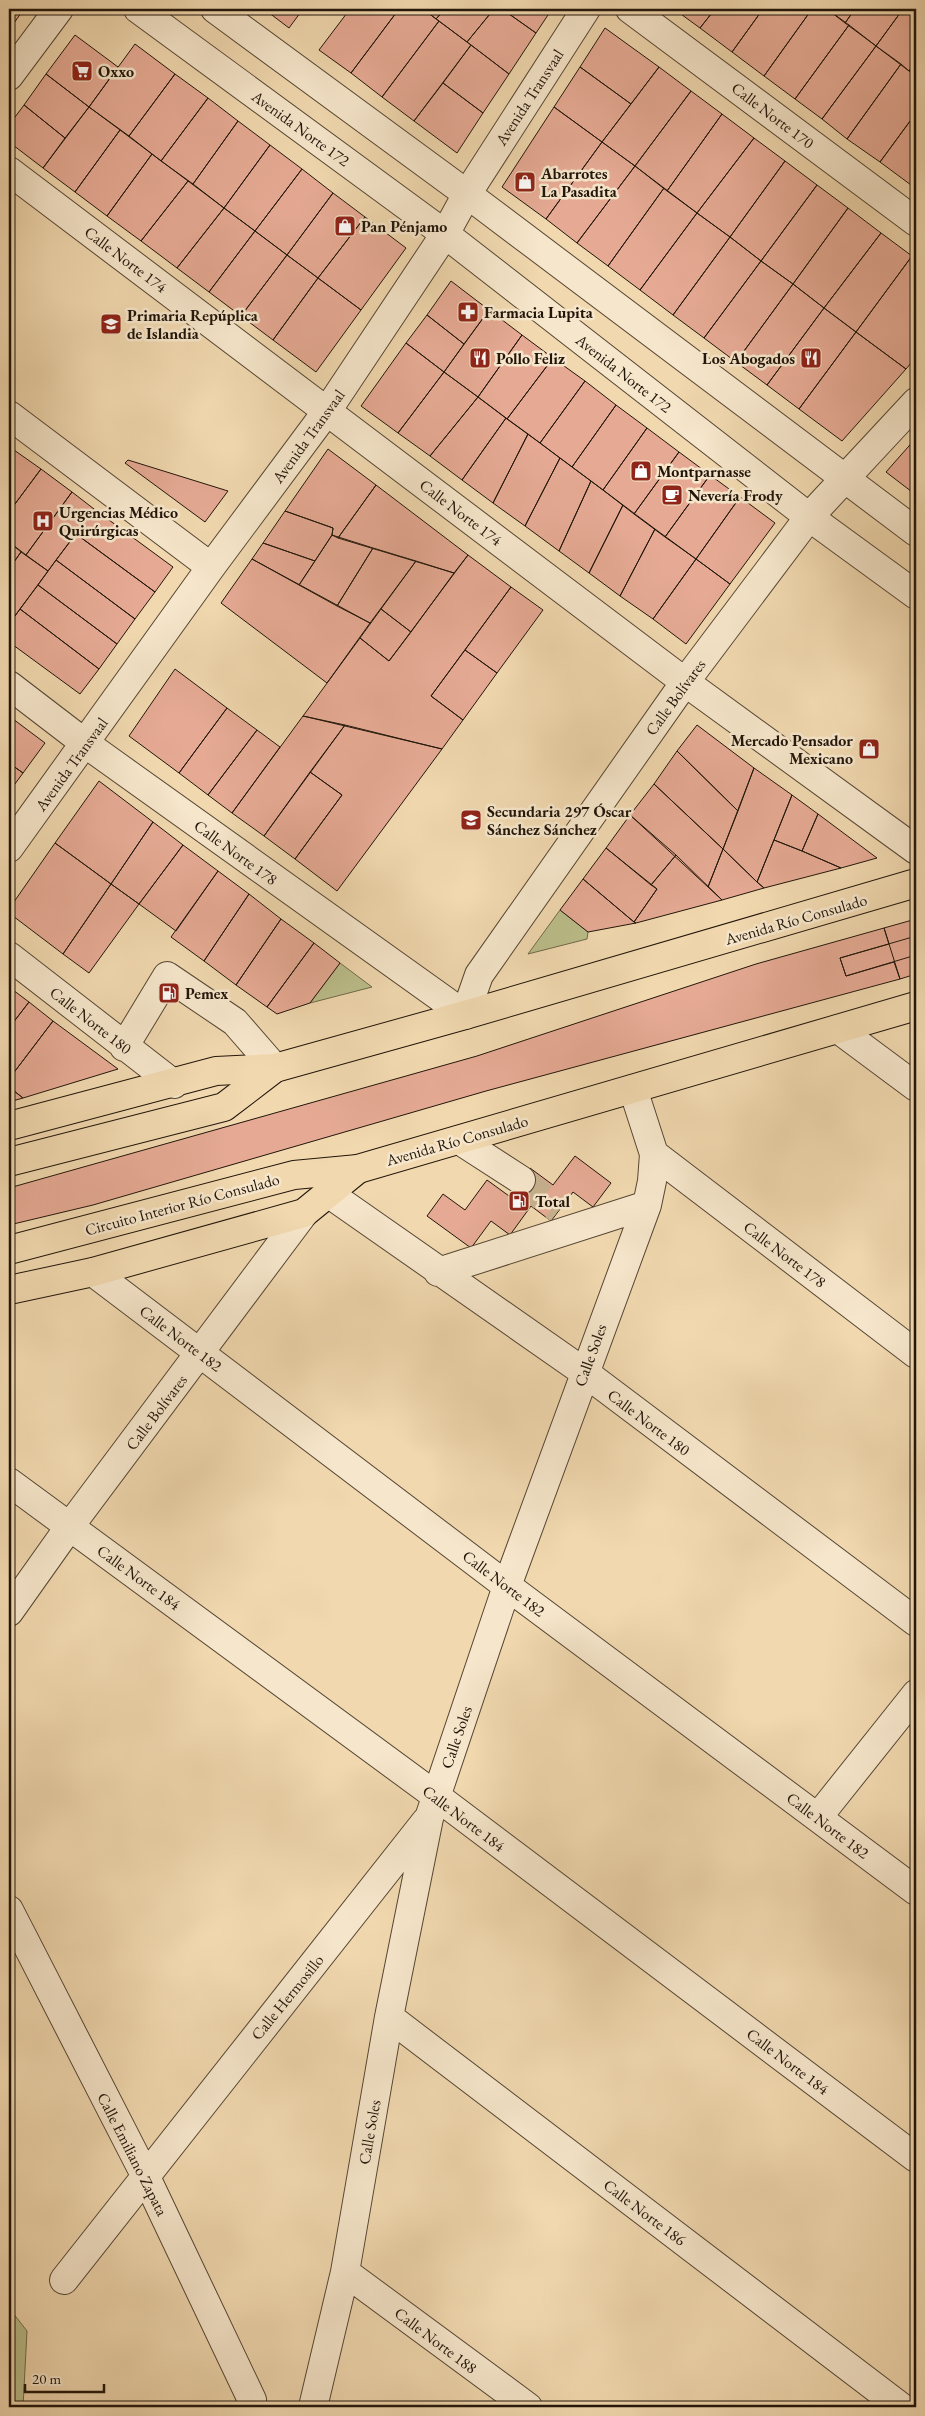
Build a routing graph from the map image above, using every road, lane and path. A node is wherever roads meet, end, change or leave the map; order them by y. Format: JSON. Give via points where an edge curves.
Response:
{"nodes":[{"id":1,"x":59,"y":9,"type":"edge"},
{"id":2,"x":138,"y":9,"type":"edge"},
{"id":3,"x":215,"y":9,"type":"edge"},
{"id":4,"x":586,"y":9,"type":"edge"},
{"id":5,"x":630,"y":9,"type":"edge"},
{"id":6,"x":9,"y":76,"type":"edge"},
{"id":7,"x":9,"y":171,"type":"edge"},
{"id":8,"x":467,"y":194,"type":"junction"},
{"id":9,"x":916,"y":222,"type":"edge"},
{"id":10,"x":445,"y":234,"type":"junction"},
{"id":11,"x":916,"y":402,"type":"edge"},
{"id":12,"x":328,"y":411,"type":"junction"},
{"id":13,"x":9,"y":415,"type":"edge"},
{"id":14,"x":846,"y":480,"type":"junction"},
{"id":15,"x":809,"y":517,"type":"junction"},
{"id":16,"x":916,"y":532,"type":"edge"},
{"id":17,"x":211,"y":567,"type":"junction"},
{"id":18,"x":916,"y":595,"type":"edge"},
{"id":19,"x":685,"y":682,"type":"junction"},
{"id":20,"x":9,"y":685,"type":"edge"},
{"id":21,"x":86,"y":744,"type":"junction"},
{"id":22,"x":9,"y":848,"type":"edge"},
{"id":23,"x":916,"y":850,"type":"edge"},
{"id":24,"x":916,"y":883,"type":"edge"},
{"id":25,"x":9,"y":956,"type":"edge"},
{"id":26,"x":916,"y":1006,"type":"edge"},
{"id":27,"x":465,"y":1015,"type":"junction"},
{"id":28,"x":838,"y":1029,"type":"junction"},
{"id":29,"x":124,"y":1047,"type":"junction"},
{"id":30,"x":275,"y":1068,"type":"junction"},
{"id":31,"x":174,"y":1084,"type":"junction"},
{"id":32,"x":916,"y":1087,"type":"edge"},
{"id":33,"x":633,"y":1089,"type":"junction"},
{"id":34,"x":9,"y":1126,"type":"edge"},
{"id":35,"x":459,"y":1140,"type":"junction"},
{"id":36,"x":654,"y":1154,"type":"junction"},
{"id":37,"x":9,"y":1162,"type":"edge"},
{"id":38,"x":358,"y":1170,"type":"junction"},
{"id":39,"x":521,"y":1180,"type":"tunnel mouth"},
{"id":40,"x":328,"y":1194,"type":"junction"},
{"id":41,"x":647,"y":1205,"type":"junction"},
{"id":42,"x":559,"y":1210,"type":"tunnel mouth"},
{"id":43,"x":304,"y":1214,"type":"junction"},
{"id":44,"x":581,"y":1226,"type":"junction"},
{"id":45,"x":9,"y":1250,"type":"edge"},
{"id":46,"x":93,"y":1272,"type":"junction"},
{"id":47,"x":438,"y":1272,"type":"junction"},
{"id":48,"x":9,"y":1290,"type":"edge"},
{"id":49,"x":200,"y":1353,"type":"junction"},
{"id":50,"x":916,"y":1354,"type":"edge"},
{"id":51,"x":584,"y":1372,"type":"junction"},
{"id":52,"x":9,"y":1482,"type":"edge"},
{"id":53,"x":70,"y":1526,"type":"junction"},
{"id":54,"x":507,"y":1586,"type":"junction"},
{"id":55,"x":9,"y":1612,"type":"edge"},
{"id":56,"x":916,"y":1622,"type":"edge"},
{"id":57,"x":916,"y":1694,"type":"edge"},
{"id":58,"x":432,"y":1807,"type":"junction"},
{"id":59,"x":818,"y":1817,"type":"junction"},
{"id":60,"x":916,"y":1891,"type":"edge"},
{"id":61,"x":9,"y":1910,"type":"edge"},
{"id":62,"x":389,"y":2017,"type":"junction"},
{"id":63,"x":916,"y":2158,"type":"edge"},
{"id":64,"x":145,"y":2175,"type":"junction"},
{"id":65,"x":345,"y":2272,"type":"junction"},
{"id":66,"x":64,"y":2280,"type":"dead end"},
{"id":67,"x":252,"y":2400,"type":"dead end"},
{"id":68,"x":314,"y":2407,"type":"edge"},
{"id":69,"x":528,"y":2407,"type":"edge"},
{"id":70,"x":901,"y":2407,"type":"edge"}],
"edges":[{"from":1,"to":6,"type":"street"},
{"from":2,"to":10,"type":"street","name":"Avenida Norte 172"},
{"from":3,"to":8,"type":"street"},
{"from":4,"to":8,"type":"street","name":"Avenida Transvaal"},
{"from":5,"to":9,"type":"street","name":"Calle Norte 170"},
{"from":7,"to":12,"type":"street","name":"Calle Norte 174"},
{"from":8,"to":10,"type":"street","name":"Avenida Transvaal"},
{"from":8,"to":14,"type":"street"},
{"from":10,"to":12,"type":"street","name":"Avenida Transvaal"},
{"from":10,"to":15,"type":"street","name":"Avenida Norte 172"},
{"from":11,"to":14,"type":"street","name":"Calle Bolívares"},
{"from":12,"to":17,"type":"street","name":"Avenida Transvaal"},
{"from":12,"to":19,"type":"street","name":"Calle Norte 174"},
{"from":13,"to":17,"type":"street"},
{"from":14,"to":15,"type":"street","name":"Calle Bolívares"},
{"from":14,"to":16,"type":"street"},
{"from":15,"to":18,"type":"street","name":"Avenida Norte 172"},
{"from":15,"to":19,"type":"street","name":"Calle Bolívares"},
{"from":17,"to":21,"type":"street","name":"Avenida Transvaal"},
{"from":19,"to":23,"type":"street","name":"Calle Norte 174"},
{"from":19,"to":27,"type":"street","name":"Calle Bolívares","via":[[479,975]]},
{"from":20,"to":21,"type":"street","name":"Calle Norte 178"},
{"from":21,"to":22,"type":"street","name":"Avenida Transvaal"},
{"from":21,"to":27,"type":"street","name":"Calle Norte 178"},
{"from":24,"to":27,"type":"main road","name":"Avenida Río Consulado"},
{"from":25,"to":29,"type":"street","name":"Calle Norte 180"},
{"from":26,"to":28,"type":"main road","name":"Avenida Río Consulado"},
{"from":27,"to":30,"type":"main road","name":"Avenida Río Consulado"},
{"from":28,"to":32,"type":"street"},
{"from":28,"to":33,"type":"main road","name":"Avenida Río Consulado"},
{"from":29,"to":30,"type":"street","via":[[167,976],[235,1022]]},
{"from":29,"to":31,"type":"street","name":"Calle Norte 180"},
{"from":30,"to":31,"type":"main road","name":"Avenida Río Consulado","via":[[216,1071]]},
{"from":30,"to":37,"type":"main road","via":[[224,1107]]},
{"from":31,"to":34,"type":"main road","name":"Avenida Río Consulado"},
{"from":33,"to":35,"type":"main road","name":"Avenida Río Consulado"},
{"from":33,"to":36,"type":"street","name":"Calle Soles"},
{"from":35,"to":38,"type":"main road","name":"Avenida Río Consulado"},
{"from":35,"to":39,"type":"street"},
{"from":36,"to":41,"type":"street","name":"Calle Soles"},
{"from":36,"to":50,"type":"street","name":"Calle Norte 178"},
{"from":38,"to":40,"type":"main road","name":"Avenida Río Consulado"},
{"from":38,"to":45,"type":"main road","name":"Circuito Interior Río Consulado","via":[[294,1175]]},
{"from":40,"to":43,"type":"main road","name":"Avenida Río Consulado"},
{"from":40,"to":47,"type":"street","name":"Calle Norte 180"},
{"from":41,"to":44,"type":"street"},
{"from":41,"to":51,"type":"street","name":"Calle Soles"},
{"from":42,"to":44,"type":"street"},
{"from":43,"to":46,"type":"main road","name":"Avenida Río Consulado"},
{"from":43,"to":49,"type":"street","name":"Calle Bolívares"},
{"from":44,"to":47,"type":"street"},
{"from":46,"to":48,"type":"main road","name":"Avenida Río Consulado"},
{"from":46,"to":49,"type":"street","name":"Calle Norte 182"},
{"from":47,"to":51,"type":"street","name":"Calle Norte 180"},
{"from":49,"to":53,"type":"street","name":"Calle Bolívares"},
{"from":49,"to":54,"type":"street","name":"Calle Norte 182"},
{"from":51,"to":54,"type":"street","name":"Calle Soles"},
{"from":51,"to":56,"type":"street","name":"Calle Norte 180"},
{"from":52,"to":53,"type":"street","name":"Calle Norte 184"},
{"from":53,"to":55,"type":"street","name":"Calle Bolívares"},
{"from":53,"to":58,"type":"street","name":"Calle Norte 184"},
{"from":54,"to":58,"type":"street","name":"Calle Soles"},
{"from":54,"to":59,"type":"street","name":"Calle Norte 182"},
{"from":57,"to":59,"type":"street"},
{"from":58,"to":62,"type":"street","name":"Calle Soles"},
{"from":58,"to":63,"type":"street","name":"Calle Norte 184"},
{"from":58,"to":64,"type":"street","name":"Calle Hermosillo"},
{"from":59,"to":60,"type":"street","name":"Calle Norte 182"},
{"from":61,"to":64,"type":"street","name":"Calle Emiliano Zapata"},
{"from":62,"to":65,"type":"street","name":"Calle Soles"},
{"from":62,"to":70,"type":"street","name":"Calle Norte 186"},
{"from":64,"to":66,"type":"street","name":"Calle Hermosillo"},
{"from":64,"to":67,"type":"street","name":"Calle Emiliano Zapata"},
{"from":65,"to":68,"type":"street","name":"Calle Soles"},
{"from":65,"to":69,"type":"street","name":"Calle Norte 188"}]}
